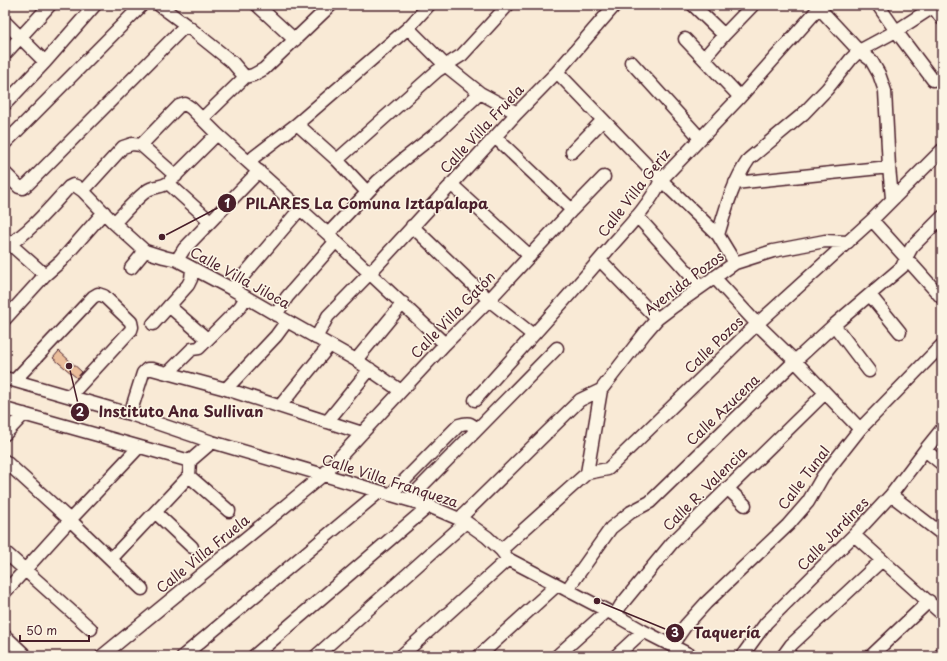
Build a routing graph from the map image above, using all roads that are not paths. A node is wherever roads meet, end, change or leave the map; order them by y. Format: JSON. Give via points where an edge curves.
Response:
{"nodes":[{"id":1,"x":50,"y":5,"type":"edge"},
{"id":2,"x":142,"y":5,"type":"edge"},
{"id":3,"x":257,"y":5,"type":"edge"},
{"id":4,"x":331,"y":5,"type":"edge"},
{"id":5,"x":429,"y":5,"type":"edge"},
{"id":6,"x":508,"y":5,"type":"edge"},
{"id":7,"x":615,"y":5,"type":"edge"},
{"id":8,"x":693,"y":5,"type":"edge"},
{"id":9,"x":878,"y":5,"type":"edge"},
{"id":10,"x":92,"y":6,"type":"edge"},
{"id":11,"x":752,"y":6,"type":"edge"},
{"id":12,"x":932,"y":6,"type":"edge"},
{"id":13,"x":166,"y":7,"type":"edge"},
{"id":14,"x":819,"y":7,"type":"edge"},
{"id":15,"x":942,"y":19,"type":"edge"},
{"id":16,"x":5,"y":22,"type":"edge"},
{"id":17,"x":186,"y":25,"type":"junction"},
{"id":18,"x":408,"y":28,"type":"junction"},
{"id":19,"x":896,"y":31,"type":"junction"},
{"id":20,"x":724,"y":35,"type":"junction"},
{"id":21,"x":21,"y":37,"type":"junction"},
{"id":22,"x":685,"y":38,"type":"dead end"},
{"id":23,"x":295,"y":40,"type":"junction"},
{"id":24,"x":859,"y":51,"type":"junction"},
{"id":25,"x":5,"y":54,"type":"edge"},
{"id":26,"x":704,"y":58,"type":"junction"},
{"id":27,"x":45,"y":62,"type":"junction"},
{"id":28,"x":631,"y":62,"type":"dead end"},
{"id":29,"x":445,"y":65,"type":"junction"},
{"id":30,"x":557,"y":72,"type":"junction"},
{"id":31,"x":245,"y":77,"type":"junction"},
{"id":32,"x":933,"y":80,"type":"dead end"},
{"id":33,"x":480,"y":93,"type":"junction"},
{"id":34,"x":740,"y":97,"type":"junction"},
{"id":35,"x":5,"y":104,"type":"edge"},
{"id":36,"x":516,"y":113,"type":"junction"},
{"id":37,"x":202,"y":119,"type":"junction"},
{"id":38,"x":603,"y":120,"type":"junction"},
{"id":39,"x":297,"y":124,"type":"junction"},
{"id":40,"x":217,"y":134,"type":"junction"},
{"id":41,"x":494,"y":137,"type":"junction"},
{"id":42,"x":700,"y":138,"type":"junction"},
{"id":43,"x":5,"y":143,"type":"edge"},
{"id":44,"x":141,"y":145,"type":"junction"},
{"id":45,"x":942,"y":150,"type":"edge"},
{"id":46,"x":572,"y":152,"type":"dead end"},
{"id":47,"x":337,"y":160,"type":"junction"},
{"id":48,"x":250,"y":163,"type":"junction"},
{"id":49,"x":889,"y":167,"type":"junction"},
{"id":50,"x":259,"y":171,"type":"junction"},
{"id":51,"x":604,"y":177,"type":"dead end"},
{"id":52,"x":6,"y":178,"type":"edge"},
{"id":53,"x":172,"y":180,"type":"junction"},
{"id":54,"x":661,"y":180,"type":"junction"},
{"id":55,"x":735,"y":183,"type":"junction"},
{"id":56,"x":451,"y":184,"type":"junction"},
{"id":57,"x":78,"y":188,"type":"junction"},
{"id":58,"x":367,"y":192,"type":"junction"},
{"id":59,"x":892,"y":198,"type":"junction"},
{"id":60,"x":300,"y":209,"type":"junction"},
{"id":61,"x":572,"y":210,"type":"junction"},
{"id":62,"x":104,"y":212,"type":"junction"},
{"id":63,"x":637,"y":216,"type":"junction"},
{"id":64,"x":942,"y":217,"type":"edge"},
{"id":65,"x":872,"y":220,"type":"junction"},
{"id":66,"x":210,"y":221,"type":"junction"},
{"id":67,"x":114,"y":223,"type":"junction"},
{"id":68,"x":412,"y":226,"type":"junction"},
{"id":69,"x":718,"y":235,"type":"junction"},
{"id":70,"x":332,"y":237,"type":"junction"},
{"id":71,"x":848,"y":242,"type":"junction"},
{"id":72,"x":8,"y":246,"type":"edge"},
{"id":73,"x":145,"y":251,"type":"junction"},
{"id":74,"x":530,"y":256,"type":"junction"},
{"id":75,"x":906,"y":258,"type":"junction"},
{"id":76,"x":177,"y":260,"type":"junction"},
{"id":77,"x":600,"y":260,"type":"junction"},
{"id":78,"x":734,"y":263,"type":"junction"},
{"id":79,"x":130,"y":268,"type":"dead end"},
{"id":80,"x":192,"y":269,"type":"junction"},
{"id":81,"x":370,"y":273,"type":"junction"},
{"id":82,"x":45,"y":275,"type":"junction"},
{"id":83,"x":714,"y":277,"type":"junction"},
{"id":84,"x":701,"y":287,"type":"junction"},
{"id":85,"x":232,"y":288,"type":"junction"},
{"id":86,"x":940,"y":292,"type":"edge"},
{"id":87,"x":870,"y":295,"type":"junction"},
{"id":88,"x":246,"y":297,"type":"junction"},
{"id":89,"x":489,"y":300,"type":"junction"},
{"id":90,"x":403,"y":303,"type":"junction"},
{"id":91,"x":169,"y":306,"type":"junction"},
{"id":92,"x":282,"y":318,"type":"junction"},
{"id":93,"x":5,"y":319,"type":"edge"},
{"id":94,"x":657,"y":319,"type":"junction"},
{"id":95,"x":153,"y":324,"type":"dead end"},
{"id":96,"x":757,"y":324,"type":"junction"},
{"id":97,"x":834,"y":326,"type":"junction"},
{"id":98,"x":900,"y":332,"type":"dead end"},
{"id":99,"x":532,"y":335,"type":"junction"},
{"id":100,"x":316,"y":338,"type":"junction"},
{"id":101,"x":207,"y":339,"type":"junction"},
{"id":102,"x":445,"y":344,"type":"junction"},
{"id":103,"x":942,"y":345,"type":"edge"},
{"id":104,"x":329,"y":346,"type":"junction"},
{"id":105,"x":557,"y":348,"type":"dead end"},
{"id":106,"x":356,"y":360,"type":"junction"},
{"id":107,"x":795,"y":361,"type":"junction"},
{"id":108,"x":370,"y":369,"type":"junction"},
{"id":109,"x":869,"y":371,"type":"dead end"},
{"id":110,"x":168,"y":373,"type":"junction"},
{"id":111,"x":10,"y":379,"type":"edge"},
{"id":112,"x":226,"y":389,"type":"junction"},
{"id":113,"x":601,"y":390,"type":"junction"},
{"id":114,"x":401,"y":392,"type":"junction"},
{"id":115,"x":825,"y":393,"type":"junction"},
{"id":116,"x":70,"y":396,"type":"junction"},
{"id":117,"x":475,"y":400,"type":"dead end"},
{"id":118,"x":280,"y":406,"type":"junction"},
{"id":119,"x":5,"y":409,"type":"edge"},
{"id":120,"x":24,"y":414,"type":"junction"},
{"id":121,"x":130,"y":414,"type":"junction"},
{"id":122,"x":327,"y":422,"type":"junction"},
{"id":123,"x":477,"y":429,"type":"junction"},
{"id":124,"x":860,"y":429,"type":"junction"},
{"id":125,"x":942,"y":429,"type":"edge"},
{"id":126,"x":362,"y":433,"type":"junction"},
{"id":127,"x":5,"y":434,"type":"edge"},
{"id":128,"x":212,"y":442,"type":"junction"},
{"id":129,"x":139,"y":447,"type":"junction"},
{"id":130,"x":925,"y":450,"type":"junction"},
{"id":131,"x":5,"y":461,"type":"edge"},
{"id":132,"x":190,"y":461,"type":"junction"},
{"id":133,"x":942,"y":464,"type":"edge"},
{"id":134,"x":587,"y":473,"type":"junction"},
{"id":135,"x":323,"y":475,"type":"junction"},
{"id":136,"x":189,"y":476,"type":"junction"},
{"id":137,"x":727,"y":488,"type":"junction"},
{"id":138,"x":385,"y":494,"type":"junction"},
{"id":139,"x":891,"y":495,"type":"junction"},
{"id":140,"x":408,"y":500,"type":"junction"},
{"id":141,"x":745,"y":505,"type":"dead end"},
{"id":142,"x":429,"y":506,"type":"junction"},
{"id":143,"x":229,"y":511,"type":"dead end"},
{"id":144,"x":156,"y":513,"type":"junction"},
{"id":145,"x":70,"y":520,"type":"junction"},
{"id":146,"x":463,"y":521,"type":"junction"},
{"id":147,"x":942,"y":534,"type":"edge"},
{"id":148,"x":854,"y":536,"type":"junction"},
{"id":149,"x":192,"y":547,"type":"dead end"},
{"id":150,"x":5,"y":552,"type":"edge"},
{"id":151,"x":504,"y":554,"type":"junction"},
{"id":152,"x":111,"y":559,"type":"junction"},
{"id":153,"x":881,"y":561,"type":"junction"},
{"id":154,"x":25,"y":570,"type":"junction"},
{"id":155,"x":562,"y":587,"type":"junction"},
{"id":156,"x":142,"y":588,"type":"dead end"},
{"id":157,"x":5,"y":592,"type":"edge"},
{"id":158,"x":929,"y":601,"type":"junction"},
{"id":159,"x":611,"y":613,"type":"junction"},
{"id":160,"x":942,"y":614,"type":"edge"},
{"id":161,"x":91,"y":629,"type":"dead end"},
{"id":162,"x":643,"y":631,"type":"junction"},
{"id":163,"x":5,"y":636,"type":"edge"},
{"id":164,"x":672,"y":645,"type":"junction"},
{"id":165,"x":942,"y":653,"type":"edge"},
{"id":166,"x":26,"y":656,"type":"edge"},
{"id":167,"x":102,"y":656,"type":"edge"},
{"id":168,"x":183,"y":656,"type":"edge"},
{"id":169,"x":254,"y":656,"type":"edge"},
{"id":170,"x":316,"y":656,"type":"edge"},
{"id":171,"x":401,"y":656,"type":"edge"},
{"id":172,"x":479,"y":656,"type":"edge"},
{"id":173,"x":557,"y":656,"type":"edge"},
{"id":174,"x":616,"y":656,"type":"edge"},
{"id":175,"x":692,"y":656,"type":"edge"},
{"id":176,"x":742,"y":656,"type":"edge"},
{"id":177,"x":783,"y":656,"type":"edge"},
{"id":178,"x":871,"y":656,"type":"edge"},
{"id":179,"x":940,"y":656,"type":"edge"}],
"edges":[{"from":1,"to":21,"type":"street"},
{"from":2,"to":43,"type":"street"},
{"from":3,"to":23,"type":"street"},
{"from":4,"to":23,"type":"street"},
{"from":5,"to":18,"type":"street"},
{"from":6,"to":29,"type":"street","via":[[462,55]]},
{"from":7,"to":30,"type":"street","name":"Calle Villa Fruela"},
{"from":8,"to":20,"type":"street"},
{"from":9,"to":19,"type":"street"},
{"from":10,"to":27,"type":"street"},
{"from":11,"to":20,"type":"street"},
{"from":12,"to":15,"type":"street"},
{"from":12,"to":19,"type":"street"},
{"from":13,"to":17,"type":"street"},
{"from":14,"to":24,"type":"street"},
{"from":14,"to":34,"type":"street","name":"Calle Villa Geriz"},
{"from":16,"to":21,"type":"street"},
{"from":17,"to":31,"type":"street","via":[[232,62]]},
{"from":17,"to":52,"type":"street","via":[[28,184],[23,188],[18,187]]},
{"from":18,"to":29,"type":"street"},
{"from":18,"to":39,"type":"street"},
{"from":19,"to":24,"type":"street"},
{"from":19,"to":32,"type":"street"},
{"from":20,"to":26,"type":"street"},
{"from":21,"to":25,"type":"street"},
{"from":21,"to":27,"type":"street"},
{"from":22,"to":26,"type":"street"},
{"from":23,"to":31,"type":"street","via":[[264,69]]},
{"from":24,"to":49,"type":"street","via":[[871,60],[885,91]]},
{"from":24,"to":55,"type":"street","via":[[803,114],[749,159]]},
{"from":26,"to":34,"type":"street"},
{"from":27,"to":35,"type":"street"},
{"from":28,"to":42,"type":"street"},
{"from":29,"to":33,"type":"street"},
{"from":29,"to":47,"type":"street"},
{"from":30,"to":36,"type":"street","name":"Calle Villa Fruela"},
{"from":30,"to":38,"type":"street"},
{"from":31,"to":37,"type":"street"},
{"from":33,"to":36,"type":"street"},
{"from":33,"to":58,"type":"street","via":[[438,133]]},
{"from":34,"to":42,"type":"street","name":"Calle Villa Geriz"},
{"from":36,"to":41,"type":"street","name":"Calle Villa Fruela"},
{"from":37,"to":40,"type":"street"},
{"from":37,"to":44,"type":"street","via":[[192,108],[184,104],[179,106]]},
{"from":38,"to":46,"type":"street"},
{"from":38,"to":54,"type":"street"},
{"from":39,"to":47,"type":"street"},
{"from":39,"to":48,"type":"street","via":[[254,157]]},
{"from":40,"to":48,"type":"street"},
{"from":40,"to":53,"type":"street"},
{"from":41,"to":56,"type":"street","name":"Calle Villa Fruela"},
{"from":41,"to":61,"type":"street"},
{"from":42,"to":54,"type":"street","name":"Calle Villa Geriz"},
{"from":44,"to":53,"type":"street"},
{"from":44,"to":57,"type":"street","via":[[123,147]]},
{"from":45,"to":59,"type":"street","name":"Calle Pozos"},
{"from":47,"to":58,"type":"street"},
{"from":48,"to":50,"type":"street"},
{"from":49,"to":55,"type":"street"},
{"from":49,"to":59,"type":"street"},
{"from":50,"to":60,"type":"street"},
{"from":50,"to":66,"type":"street"},
{"from":51,"to":61,"type":"street","name":"Calle Villa Gatón"},
{"from":53,"to":66,"type":"street"},
{"from":53,"to":67,"type":"street","via":[[144,193]]},
{"from":54,"to":63,"type":"street","name":"Calle Villa Geriz"},
{"from":54,"to":69,"type":"street"},
{"from":55,"to":69,"type":"street"},
{"from":56,"to":68,"type":"street","name":"Calle Villa Fruela"},
{"from":56,"to":74,"type":"street"},
{"from":57,"to":62,"type":"street","name":"Calle Villa Jiloca"},
{"from":57,"to":72,"type":"street","via":[[69,187],[29,229]]},
{"from":58,"to":70,"type":"street"},
{"from":59,"to":65,"type":"street","name":"Calle Pozos"},
{"from":60,"to":70,"type":"street"},
{"from":60,"to":85,"type":"street"},
{"from":61,"to":74,"type":"street","name":"Calle Villa Gatón"},
{"from":62,"to":67,"type":"street","name":"Calle Villa Jiloca"},
{"from":62,"to":82,"type":"street"},
{"from":63,"to":77,"type":"street","name":"Calle Villa Geriz"},
{"from":63,"to":84,"type":"street"},
{"from":64,"to":75,"type":"street","name":"Calle Azucena","via":[[912,247]]},
{"from":65,"to":71,"type":"street","name":"Calle Pozos"},
{"from":65,"to":75,"type":"street"},
{"from":66,"to":76,"type":"street"},
{"from":67,"to":73,"type":"street","name":"Calle Villa Jiloca"},
{"from":68,"to":81,"type":"street","name":"Calle Villa Fruela"},
{"from":68,"to":89,"type":"street"},
{"from":69,"to":78,"type":"street"},
{"from":70,"to":81,"type":"street"},
{"from":70,"to":92,"type":"street","via":[[286,297]]},
{"from":71,"to":78,"type":"street","name":"Avenida Pozos","via":[[817,242],[773,251]]},
{"from":71,"to":96,"type":"street","name":"Calle Pozos"},
{"from":72,"to":82,"type":"street"},
{"from":73,"to":76,"type":"street","name":"Calle Villa Jiloca"},
{"from":73,"to":79,"type":"street"},
{"from":74,"to":89,"type":"street","name":"Calle Villa Gatón"},
{"from":75,"to":86,"type":"street"},
{"from":75,"to":87,"type":"street","name":"Calle Azucena","via":[[902,267]]},
{"from":76,"to":80,"type":"street","name":"Calle Villa Jiloca"},
{"from":77,"to":94,"type":"street"},
{"from":77,"to":99,"type":"street","name":"Calle Villa Geriz"},
{"from":78,"to":83,"type":"street","name":"Avenida Pozos"},
{"from":80,"to":85,"type":"street","name":"Calle Villa Jiloca"},
{"from":80,"to":91,"type":"street","via":[[188,285]]},
{"from":81,"to":90,"type":"street"},
{"from":81,"to":100,"type":"street","name":"Calle Villa Fruela","via":[[328,316]]},
{"from":82,"to":93,"type":"street"},
{"from":83,"to":84,"type":"street","name":"Avenida Pozos"},
{"from":83,"to":96,"type":"street"},
{"from":84,"to":94,"type":"street","name":"Avenida Pozos"},
{"from":85,"to":88,"type":"street","name":"Calle Villa Jiloca"},
{"from":87,"to":97,"type":"street","name":"Calle Azucena"},
{"from":87,"to":98,"type":"street"},
{"from":88,"to":92,"type":"street","name":"Calle Villa Jiloca"},
{"from":88,"to":101,"type":"street","via":[[240,307]]},
{"from":89,"to":99,"type":"street"},
{"from":89,"to":102,"type":"street","name":"Calle Villa Gatón"},
{"from":90,"to":102,"type":"street"},
{"from":90,"to":106,"type":"street"},
{"from":91,"to":95,"type":"street"},
{"from":91,"to":101,"type":"street"},
{"from":92,"to":100,"type":"street","name":"Calle Villa Jiloca"},
{"from":92,"to":112,"type":"street","via":[[276,336]]},
{"from":94,"to":113,"type":"street","name":"Avenida Pozos"},
{"from":96,"to":107,"type":"street"},
{"from":96,"to":134,"type":"street","name":"Calle Pozos","via":[[608,469]]},
{"from":97,"to":107,"type":"street","name":"Calle Azucena"},
{"from":97,"to":109,"type":"street"},
{"from":99,"to":117,"type":"street","name":"Calle Villa Geriz"},
{"from":100,"to":104,"type":"street","name":"Calle Villa Jiloca"},
{"from":101,"to":110,"type":"street","via":[[199,348],[192,349]]},
{"from":102,"to":114,"type":"street","name":"Calle Villa Gatón"},
{"from":103,"to":124,"type":"street","name":"Calle Tunal"},
{"from":104,"to":106,"type":"street","name":"Calle Villa Jiloca"},
{"from":104,"to":118,"type":"street"},
{"from":105,"to":123,"type":"street"},
{"from":106,"to":108,"type":"street","name":"Calle Villa Jiloca"},
{"from":107,"to":115,"type":"street"},
{"from":107,"to":155,"type":"street","name":"Calle Azucena","via":[[650,502],[631,512],[612,528]]},
{"from":108,"to":114,"type":"street","name":"Calle Villa Jiloca"},
{"from":108,"to":122,"type":"street"},
{"from":110,"to":112,"type":"street"},
{"from":110,"to":121,"type":"street","via":[[152,368],[143,373]]},
{"from":111,"to":116,"type":"street","name":"Calle Villa Franqueza"},
{"from":111,"to":116,"type":"street","via":[[98,294],[104,296],[131,322],[132,327]]},
{"from":112,"to":118,"type":"street"},
{"from":113,"to":134,"type":"street","name":"Avenida Pozos"},
{"from":113,"to":146,"type":"street","via":[[580,400]]},
{"from":114,"to":126,"type":"street","name":"Calle Villa Gatón"},
{"from":115,"to":124,"type":"street"},
{"from":115,"to":137,"type":"street","name":"Calle R. Valencia"},
{"from":116,"to":121,"type":"street","name":"Calle Villa Franqueza"},
{"from":118,"to":122,"type":"street"},
{"from":119,"to":120,"type":"street"},
{"from":120,"to":127,"type":"street"},
{"from":120,"to":129,"type":"street"},
{"from":121,"to":128,"type":"street","name":"Calle Villa Franqueza"},
{"from":122,"to":126,"type":"street"},
{"from":123,"to":138,"type":"street","via":[[470,424],[458,425]]},
{"from":123,"to":140,"type":"street"},
{"from":124,"to":164,"type":"street","name":"Calle Tunal","via":[[824,476],[808,502],[706,603]]},
{"from":125,"to":130,"type":"street","name":"Calle Jardines"},
{"from":126,"to":135,"type":"street","name":"Calle Villa Gatón"},
{"from":128,"to":132,"type":"street"},
{"from":128,"to":135,"type":"street","name":"Calle Villa Franqueza"},
{"from":129,"to":132,"type":"street"},
{"from":129,"to":145,"type":"street"},
{"from":130,"to":133,"type":"street"},
{"from":130,"to":139,"type":"street","name":"Calle Jardines"},
{"from":131,"to":145,"type":"street"},
{"from":132,"to":136,"type":"street"},
{"from":134,"to":151,"type":"street"},
{"from":135,"to":138,"type":"street","name":"Calle Villa Franqueza"},
{"from":135,"to":167,"type":"street","name":"Calle Villa Fruela"},
{"from":136,"to":143,"type":"street"},
{"from":136,"to":144,"type":"street"},
{"from":137,"to":141,"type":"street"},
{"from":137,"to":159,"type":"street","name":"Calle R. Valencia","via":[[672,543]]},
{"from":138,"to":140,"type":"street","name":"Calle Villa Franqueza"},
{"from":138,"to":168,"type":"street"},
{"from":139,"to":147,"type":"street"},
{"from":139,"to":148,"type":"street","name":"Calle Jardines"},
{"from":140,"to":142,"type":"street","name":"Calle Villa Franqueza"},
{"from":142,"to":146,"type":"street","name":"Calle Villa Franqueza"},
{"from":142,"to":169,"type":"street"},
{"from":144,"to":149,"type":"street"},
{"from":144,"to":152,"type":"street"},
{"from":145,"to":152,"type":"street"},
{"from":145,"to":154,"type":"street"},
{"from":146,"to":151,"type":"street","name":"Calle Villa Franqueza","via":[[487,537]]},
{"from":146,"to":170,"type":"street"},
{"from":148,"to":153,"type":"street"},
{"from":148,"to":176,"type":"street","name":"Calle Jardines","via":[[766,623]]},
{"from":150,"to":154,"type":"street"},
{"from":151,"to":155,"type":"street","name":"Calle Villa Franqueza"},
{"from":151,"to":171,"type":"street"},
{"from":152,"to":156,"type":"street"},
{"from":153,"to":158,"type":"street"},
{"from":153,"to":177,"type":"street","via":[[791,645]]},
{"from":154,"to":157,"type":"street"},
{"from":154,"to":161,"type":"street"},
{"from":155,"to":159,"type":"street","name":"Calle Villa Franqueza"},
{"from":155,"to":172,"type":"street","name":"Calle Azucena"},
{"from":158,"to":160,"type":"street"},
{"from":158,"to":178,"type":"street"},
{"from":159,"to":162,"type":"street","name":"Calle Villa Franqueza"},
{"from":159,"to":173,"type":"street","name":"Calle R. Valencia"},
{"from":162,"to":164,"type":"street","name":"Calle Villa Franqueza"},
{"from":162,"to":174,"type":"street"},
{"from":163,"to":166,"type":"street"},
{"from":164,"to":175,"type":"street","name":"Calle Villa Franqueza"},
{"from":165,"to":179,"type":"street"}]}
